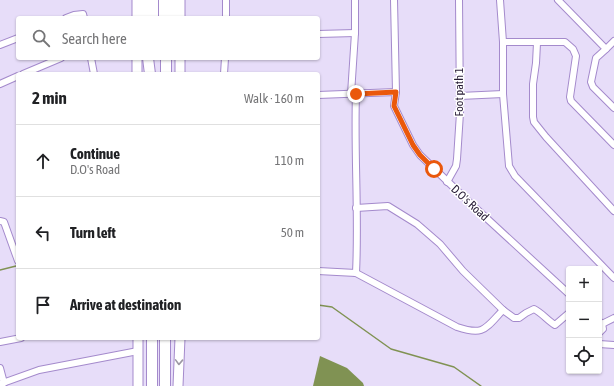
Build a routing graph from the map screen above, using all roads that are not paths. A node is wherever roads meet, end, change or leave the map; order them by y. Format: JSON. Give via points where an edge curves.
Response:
{"nodes":[{"id":1,"x":137,"y":0,"type":"edge"},
{"id":2,"x":145,"y":0,"type":"edge"},
{"id":3,"x":153,"y":0,"type":"edge"},
{"id":4,"x":164,"y":0,"type":"edge"},
{"id":5,"x":172,"y":0,"type":"edge"},
{"id":6,"x":180,"y":0,"type":"edge"},
{"id":7,"x":226,"y":0,"type":"edge"},
{"id":8,"x":354,"y":0,"type":"edge"},
{"id":9,"x":394,"y":0,"type":"edge"},
{"id":10,"x":459,"y":0,"type":"edge"},
{"id":11,"x":500,"y":0,"type":"edge"},
{"id":12,"x":558,"y":0,"type":"edge"},
{"id":13,"x":71,"y":16,"type":"edge"},
{"id":14,"x":84,"y":16,"type":"edge"},
{"id":15,"x":137,"y":16,"type":"edge"},
{"id":16,"x":146,"y":16,"type":"edge"},
{"id":17,"x":153,"y":16,"type":"edge"},
{"id":18,"x":164,"y":16,"type":"edge"},
{"id":19,"x":172,"y":16,"type":"edge"},
{"id":20,"x":180,"y":16,"type":"edge"},
{"id":21,"x":226,"y":16,"type":"edge"},
{"id":22,"x":355,"y":33,"type":"junction"},
{"id":23,"x":320,"y":34,"type":"edge"},
{"id":24,"x":16,"y":39,"type":"edge"},
{"id":25,"x":614,"y":41,"type":"edge"},
{"id":26,"x":503,"y":42,"type":"junction"},
{"id":27,"x":537,"y":43,"type":"junction"},
{"id":28,"x":0,"y":45,"type":"edge"},
{"id":29,"x":606,"y":49,"type":"junction"},
{"id":30,"x":56,"y":60,"type":"edge"},
{"id":31,"x":91,"y":60,"type":"edge"},
{"id":32,"x":137,"y":60,"type":"edge"},
{"id":33,"x":148,"y":60,"type":"edge"},
{"id":34,"x":153,"y":60,"type":"edge"},
{"id":35,"x":166,"y":60,"type":"edge"},
{"id":36,"x":180,"y":60,"type":"edge"},
{"id":37,"x":225,"y":60,"type":"edge"},
{"id":38,"x":28,"y":72,"type":"edge"},
{"id":39,"x":94,"y":72,"type":"edge"},
{"id":40,"x":137,"y":72,"type":"edge"},
{"id":41,"x":151,"y":72,"type":"edge"},
{"id":42,"x":151,"y":72,"type":"edge"},
{"id":43,"x":166,"y":72,"type":"edge"},
{"id":44,"x":180,"y":72,"type":"edge"},
{"id":45,"x":224,"y":72,"type":"edge"},
{"id":46,"x":16,"y":77,"type":"edge"},
{"id":47,"x":0,"y":84,"type":"edge"},
{"id":48,"x":396,"y":92,"type":"junction"},
{"id":49,"x":353,"y":94,"type":"junction"},
{"id":50,"x":503,"y":94,"type":"junction"},
{"id":51,"x":320,"y":95,"type":"edge"},
{"id":52,"x":460,"y":96,"type":"junction"},
{"id":53,"x":614,"y":108,"type":"edge"},
{"id":54,"x":614,"y":145,"type":"edge"},
{"id":55,"x":447,"y":182,"type":"junction"},
{"id":56,"x":356,"y":208,"type":"junction"},
{"id":57,"x":614,"y":211,"type":"edge"},
{"id":58,"x":0,"y":221,"type":"edge"},
{"id":59,"x":16,"y":254,"type":"edge"},
{"id":60,"x":320,"y":271,"type":"edge"},
{"id":61,"x":356,"y":273,"type":"junction"},
{"id":62,"x":614,"y":278,"type":"edge"},
{"id":63,"x":566,"y":291,"type":"edge"},
{"id":64,"x":503,"y":310,"type":"junction"},
{"id":65,"x":566,"y":316,"type":"edge"},
{"id":66,"x":614,"y":318,"type":"edge"},
{"id":67,"x":602,"y":322,"type":"edge"},
{"id":68,"x":16,"y":339,"type":"edge"},
{"id":69,"x":138,"y":340,"type":"edge"},
{"id":70,"x":152,"y":340,"type":"edge"},
{"id":71,"x":165,"y":340,"type":"edge"},
{"id":72,"x":180,"y":340,"type":"edge"},
{"id":73,"x":0,"y":342,"type":"edge"},
{"id":74,"x":602,"y":344,"type":"edge"},
{"id":75,"x":614,"y":345,"type":"edge"},
{"id":76,"x":138,"y":351,"type":"junction"},
{"id":77,"x":0,"y":368,"type":"edge"},
{"id":78,"x":2,"y":384,"type":"edge"},
{"id":79,"x":138,"y":386,"type":"edge"},
{"id":80,"x":152,"y":386,"type":"edge"},
{"id":81,"x":165,"y":386,"type":"edge"},
{"id":82,"x":178,"y":386,"type":"edge"}],
"edges":[{"from":1,"to":15,"type":"main road"},
{"from":2,"to":16,"type":"highway"},
{"from":3,"to":17,"type":"highway"},
{"from":4,"to":18,"type":"highway"},
{"from":5,"to":19,"type":"highway"},
{"from":6,"to":20,"type":"main road"},
{"from":7,"to":21,"type":"street"},
{"from":8,"to":22,"type":"street"},
{"from":9,"to":48,"type":"street","name":"D.O's Road"},
{"from":10,"to":52,"type":"street","name":"Foot path 1"},
{"from":11,"to":26,"type":"street"},
{"from":12,"to":29,"type":"street"},
{"from":13,"to":14,"type":"street"},
{"from":22,"to":23,"type":"street"},
{"from":22,"to":49,"type":"street"},
{"from":24,"to":28,"type":"street"},
{"from":25,"to":29,"type":"street"},
{"from":26,"to":27,"type":"street"},
{"from":26,"to":50,"type":"street"},
{"from":27,"to":54,"type":"street","via":[[565,42],[573,49],[576,56],[571,101]]},
{"from":27,"to":57,"type":"street","via":[[532,84],[534,122]]},
{"from":29,"to":53,"type":"street","via":[[596,58],[591,82]]},
{"from":30,"to":38,"type":"street"},
{"from":31,"to":39,"type":"street"},
{"from":32,"to":40,"type":"main road"},
{"from":33,"to":41,"type":"highway"},
{"from":34,"to":42,"type":"highway"},
{"from":35,"to":43,"type":"highway"},
{"from":36,"to":44,"type":"main road"},
{"from":37,"to":45,"type":"street"},
{"from":46,"to":47,"type":"street"},
{"from":48,"to":49,"type":"street"},
{"from":48,"to":55,"type":"street","name":"D.O's Road","via":[[394,106],[413,145]]},
{"from":49,"to":51,"type":"street"},
{"from":49,"to":56,"type":"street"},
{"from":50,"to":52,"type":"street"},
{"from":50,"to":62,"type":"street","via":[[508,162],[512,173]]},
{"from":52,"to":55,"type":"street","name":"Foot path 1","via":[[456,166]]},
{"from":55,"to":63,"type":"street","name":"D.O's Road"},
{"from":56,"to":61,"type":"street"},
{"from":56,"to":64,"type":"street","via":[[388,206],[416,224],[440,244],[463,271]]},
{"from":58,"to":59,"type":"street","via":[[4,222]]},
{"from":60,"to":61,"type":"street"},
{"from":61,"to":64,"type":"street","via":[[471,332],[485,329]]},
{"from":64,"to":65,"type":"street","via":[[514,318],[519,318],[534,309],[555,325]]},
{"from":66,"to":67,"type":"street"},
{"from":68,"to":73,"type":"street"},
{"from":69,"to":76,"type":"main road"},
{"from":70,"to":80,"type":"highway"},
{"from":71,"to":81,"type":"highway"},
{"from":72,"to":82,"type":"main road","one_way":true},
{"from":74,"to":75,"type":"street"},
{"from":76,"to":78,"type":"street","via":[[39,370]]},
{"from":76,"to":79,"type":"main road"},
{"from":77,"to":78,"type":"street"}]}
